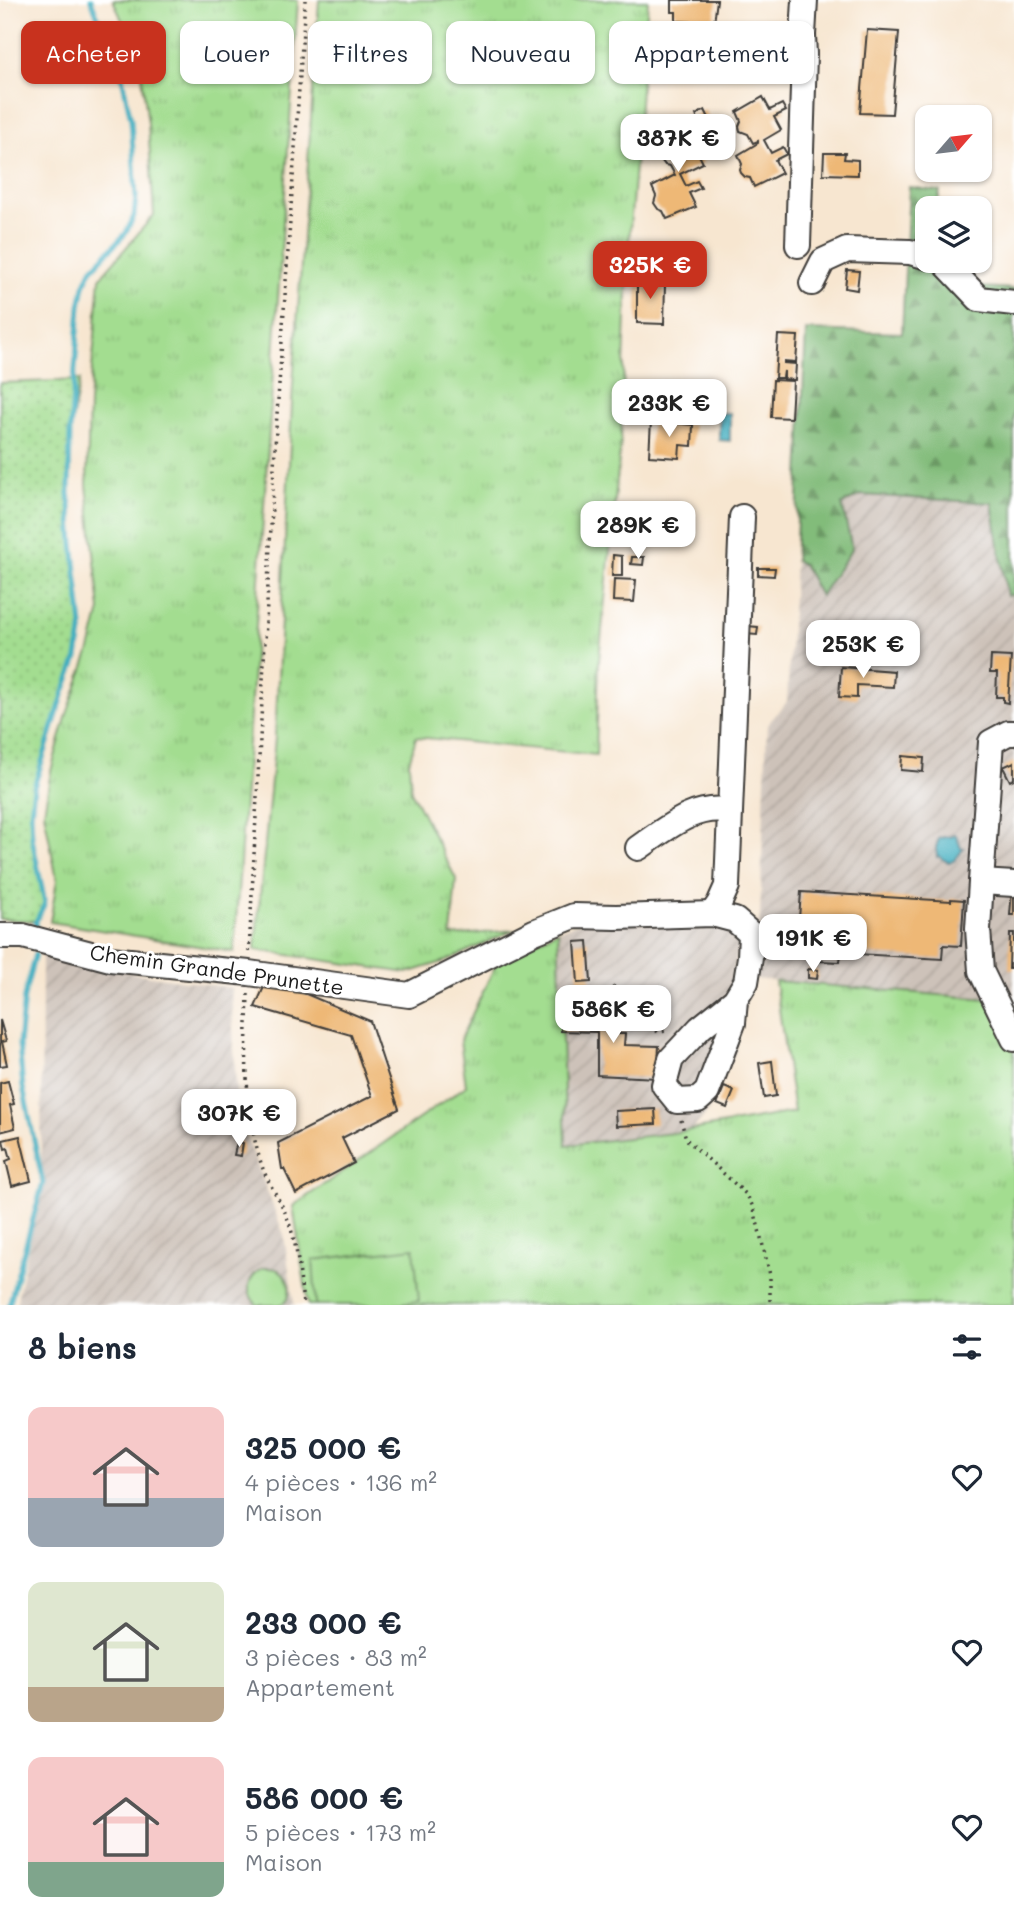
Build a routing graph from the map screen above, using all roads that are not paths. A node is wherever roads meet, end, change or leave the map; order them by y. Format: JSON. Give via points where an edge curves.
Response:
{"nodes":[{"id":1,"x":806,"y":0,"type":"edge"},
{"id":2,"x":804,"y":21,"type":"edge"},
{"id":3,"x":803,"y":84,"type":"edge"},
{"id":4,"x":798,"y":245,"type":"dead end"},
{"id":5,"x":915,"y":253,"type":"edge"},
{"id":6,"x":954,"y":273,"type":"edge"},
{"id":7,"x":813,"y":283,"type":"dead end"},
{"id":8,"x":1014,"y":303,"type":"edge"},
{"id":9,"x":741,"y":517,"type":"dead end"},
{"id":10,"x":1014,"y":733,"type":"edge"},
{"id":11,"x":730,"y":811,"type":"junction"},
{"id":12,"x":638,"y":848,"type":"dead end"},
{"id":13,"x":981,"y":882,"type":"junction"},
{"id":14,"x":1014,"y":884,"type":"edge"},
{"id":15,"x":712,"y":914,"type":"junction"},
{"id":16,"x":0,"y":936,"type":"edge"},
{"id":17,"x":1005,"y":993,"type":"edge"},
{"id":18,"x":735,"y":1000,"type":"junction"},
{"id":19,"x":1014,"y":1040,"type":"edge"}],
"edges":[{"from":1,"to":2,"type":"street"},
{"from":3,"to":4,"type":"street"},
{"from":5,"to":7,"type":"street","via":[[847,250],[823,261]]},
{"from":6,"to":8,"type":"street","via":[[979,299]]},
{"from":9,"to":11,"type":"street"},
{"from":10,"to":13,"type":"street","via":[[991,742]]},
{"from":11,"to":12,"type":"street","via":[[716,808],[682,818]]},
{"from":11,"to":15,"type":"street","via":[[727,886]]},
{"from":13,"to":14,"type":"street"},
{"from":13,"to":17,"type":"street","via":[[981,971]]},
{"from":15,"to":16,"type":"street","name":"Chemin Grande Prunette","via":[[574,916],[409,995],[110,959],[23,936]]},
{"from":15,"to":18,"type":"street","via":[[734,920],[751,934],[746,982]]},
{"from":17,"to":19,"type":"street"},
{"from":18,"to":18,"type":"street","via":[[733,1023],[707,1092],[698,1100],[677,1101],[664,1085],[671,1059]]}]}
